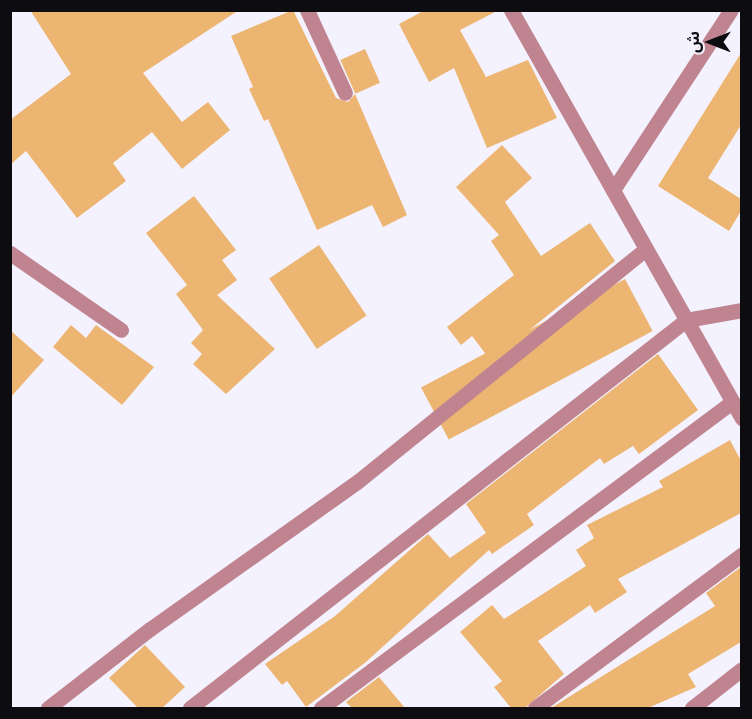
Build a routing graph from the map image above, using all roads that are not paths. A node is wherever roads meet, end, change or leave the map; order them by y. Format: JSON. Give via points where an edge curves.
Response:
{"nodes":[{"id":1,"x":307,"y":10,"type":"edge"},
{"id":2,"x":511,"y":10,"type":"edge"},
{"id":3,"x":731,"y":10,"type":"edge"},
{"id":4,"x":345,"y":93,"type":"dead end"},
{"id":5,"x":613,"y":190,"type":"junction"},
{"id":6,"x":646,"y":249,"type":"junction"},
{"id":7,"x":10,"y":253,"type":"edge"},
{"id":8,"x":741,"y":310,"type":"edge"},
{"id":9,"x":686,"y":320,"type":"junction"},
{"id":10,"x":122,"y":330,"type":"dead end"},
{"id":11,"x":732,"y":402,"type":"junction"},
{"id":12,"x":741,"y":418,"type":"edge"},
{"id":13,"x":741,"y":554,"type":"edge"},
{"id":14,"x":741,"y":669,"type":"edge"},
{"id":15,"x":48,"y":708,"type":"edge"},
{"id":16,"x":190,"y":708,"type":"edge"},
{"id":17,"x":321,"y":708,"type":"edge"},
{"id":18,"x":535,"y":708,"type":"edge"},
{"id":19,"x":692,"y":708,"type":"edge"}],
"edges":[{"from":1,"to":4,"type":"street"},
{"from":2,"to":5,"type":"street"},
{"from":3,"to":5,"type":"street"},
{"from":5,"to":6,"type":"street"},
{"from":6,"to":9,"type":"street"},
{"from":6,"to":15,"type":"street","via":[[357,482],[150,629]]},
{"from":7,"to":10,"type":"street"},
{"from":8,"to":9,"type":"street"},
{"from":9,"to":11,"type":"street"},
{"from":9,"to":16,"type":"street"},
{"from":11,"to":12,"type":"street"},
{"from":11,"to":17,"type":"street"},
{"from":13,"to":18,"type":"street"},
{"from":14,"to":19,"type":"street"}]}
